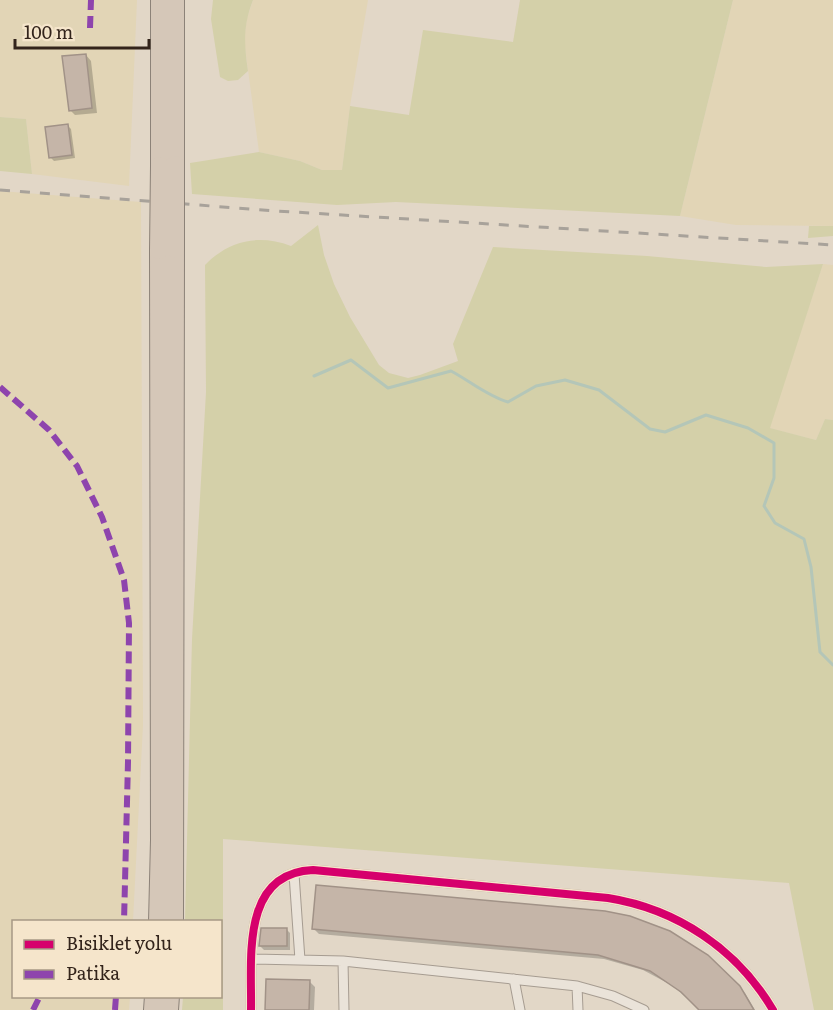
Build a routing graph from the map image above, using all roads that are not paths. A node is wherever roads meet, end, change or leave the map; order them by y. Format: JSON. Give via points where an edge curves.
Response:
{"nodes":[{"id":1,"x":160,"y":0,"type":"edge"},
{"id":2,"x":175,"y":0,"type":"edge"},
{"id":3,"x":167,"y":166,"type":"junction"},
{"id":4,"x":167,"y":250,"type":"junction"},
{"id":5,"x":294,"y":874,"type":"junction"},
{"id":6,"x":158,"y":920,"type":"edge"},
{"id":7,"x":174,"y":920,"type":"edge"},
{"id":8,"x":252,"y":959,"type":"junction"},
{"id":9,"x":300,"y":960,"type":"junction"},
{"id":10,"x":343,"y":961,"type":"junction"},
{"id":11,"x":514,"y":979,"type":"junction"},
{"id":12,"x":577,"y":986,"type":"junction"},
{"id":13,"x":251,"y":1010,"type":"edge"},
{"id":14,"x":344,"y":1010,"type":"edge"},
{"id":15,"x":520,"y":1010,"type":"edge"},
{"id":16,"x":578,"y":1010,"type":"edge"},
{"id":17,"x":644,"y":1010,"type":"edge"},
{"id":18,"x":772,"y":1010,"type":"edge"}],
"edges":[{"from":1,"to":3,"type":"highway"},
{"from":2,"to":3,"type":"highway"},
{"from":3,"to":4,"type":"highway","bridge":true},
{"from":4,"to":6,"type":"highway"},
{"from":4,"to":7,"type":"highway"},
{"from":5,"to":8,"type":"street","via":[[277,884],[260,906],[252,930]]},
{"from":5,"to":9,"type":"street"},
{"from":5,"to":18,"type":"street","via":[[313,870],[637,904],[678,920],[716,945],[747,974]]},
{"from":8,"to":9,"type":"street"},
{"from":8,"to":13,"type":"street"},
{"from":9,"to":10,"type":"street"},
{"from":10,"to":11,"type":"street"},
{"from":10,"to":14,"type":"street"},
{"from":11,"to":12,"type":"street"},
{"from":11,"to":15,"type":"street"},
{"from":12,"to":16,"type":"street"},
{"from":12,"to":17,"type":"street"}]}
